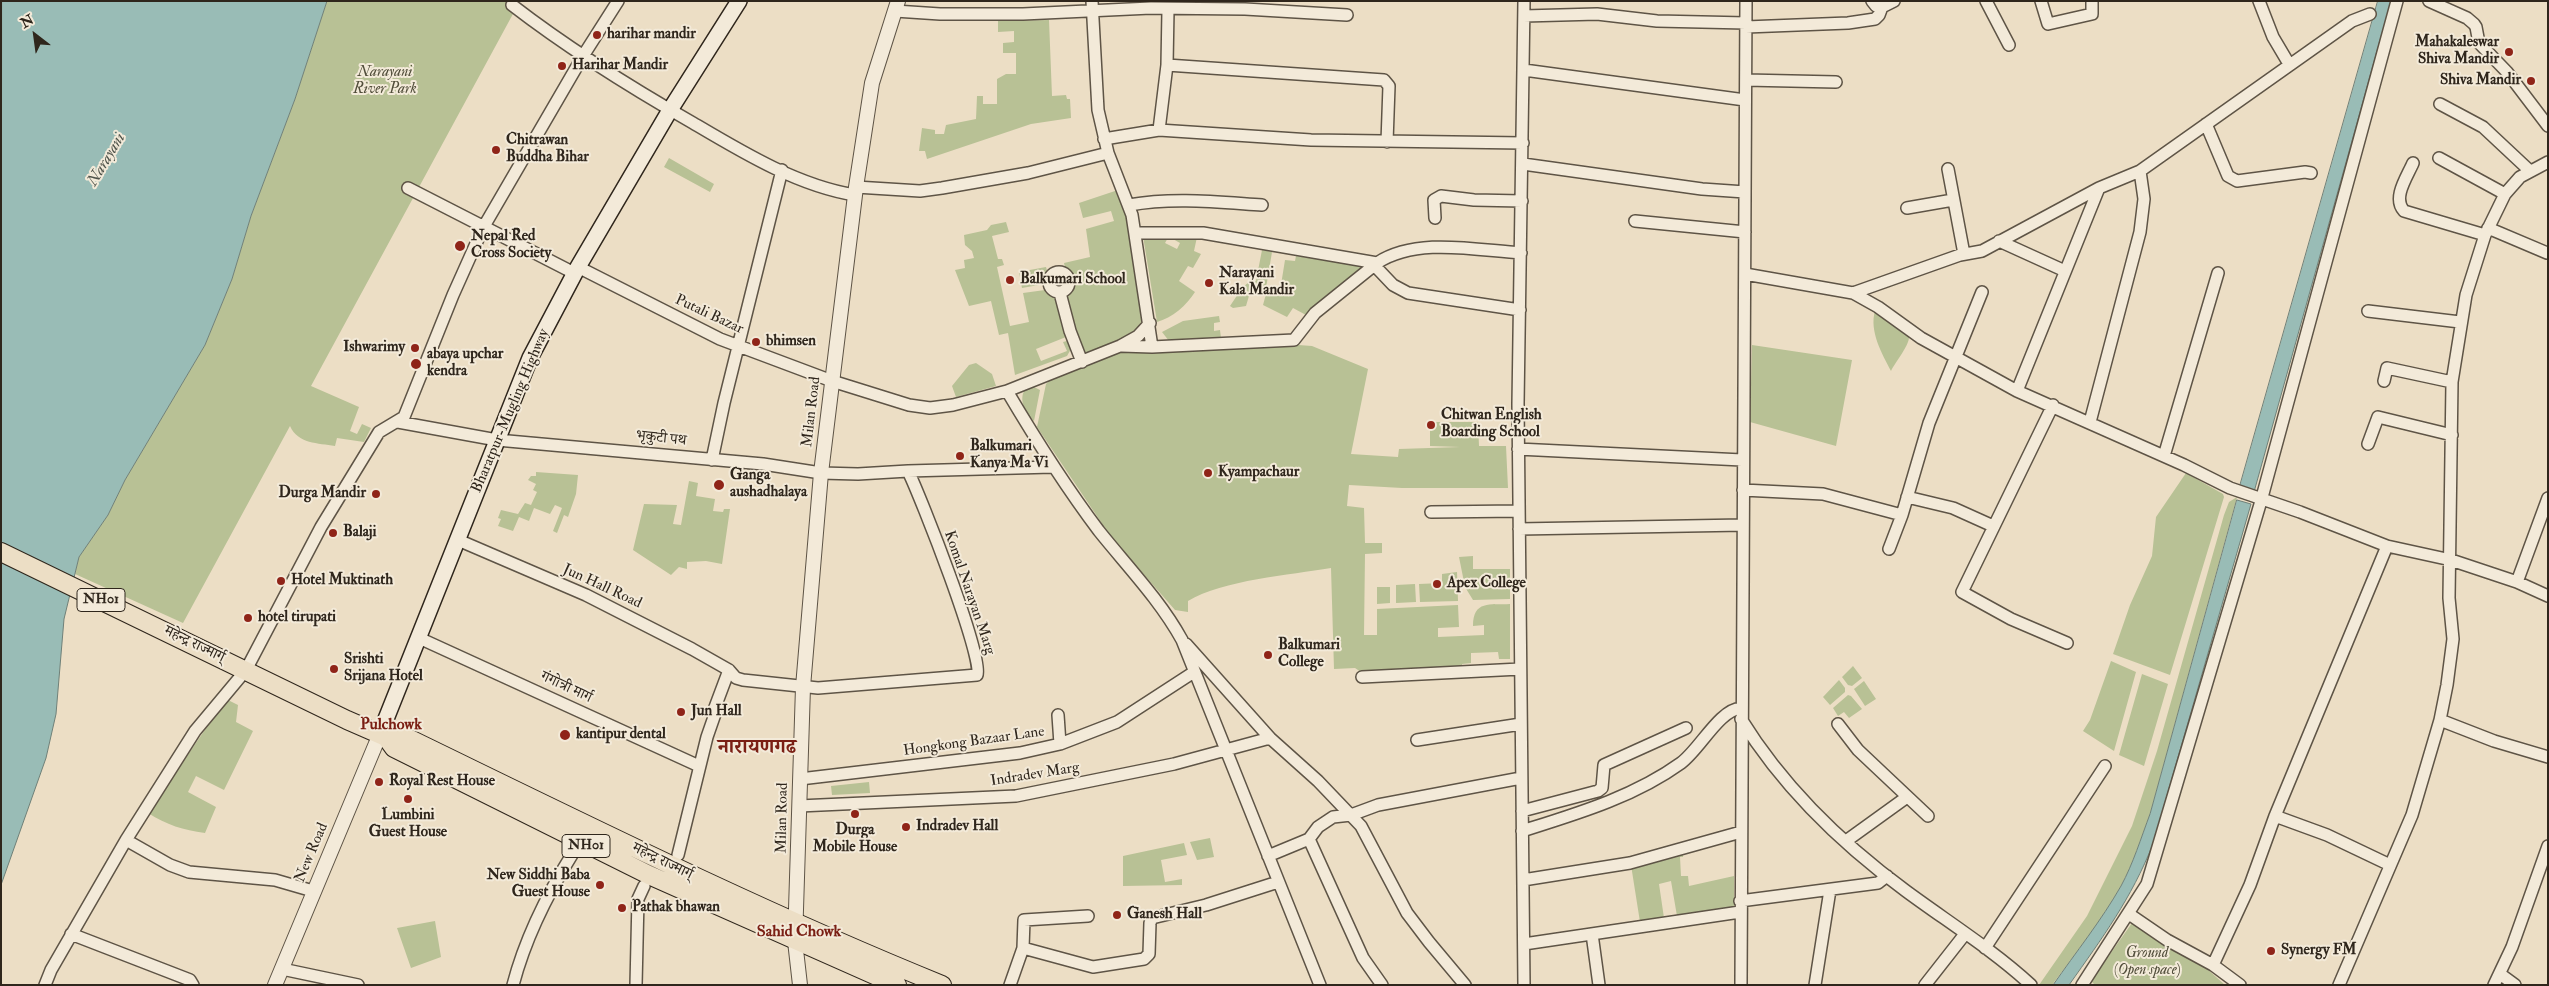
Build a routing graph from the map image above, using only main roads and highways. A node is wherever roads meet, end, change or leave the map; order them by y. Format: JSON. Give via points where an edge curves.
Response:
{"nodes":[{"id":1,"x":739,"y":1,"type":"edge"},
{"id":2,"x":1,"y":552,"type":"edge"},
{"id":3,"x":383,"y":735,"type":"junction"},
{"id":4,"x":796,"y":932,"type":"junction"},
{"id":5,"x":898,"y":985,"type":"edge"},
{"id":6,"x":942,"y":985,"type":"edge"}],
"edges":[{"from":1,"to":3,"type":"main road","name":"Bharatpur-Mugling Highway","via":[[670,110],[576,270],[530,358]]},
{"from":2,"to":3,"type":"highway","name":"महेन्द्र राज्मार्ग्","number":"NH01"},
{"from":3,"to":4,"type":"highway","name":"महेन्द्र राज्मार्ग्","number":"NH01","via":[[401,735],[414,741],[674,868]]},
{"from":4,"to":5,"type":"highway","name":"महेन्द्र राज्मार्ग्","number":"NH01"},
{"from":4,"to":6,"type":"highway","name":"महेन्द्र राज्मार्ग्","number":"NH01"}]}
